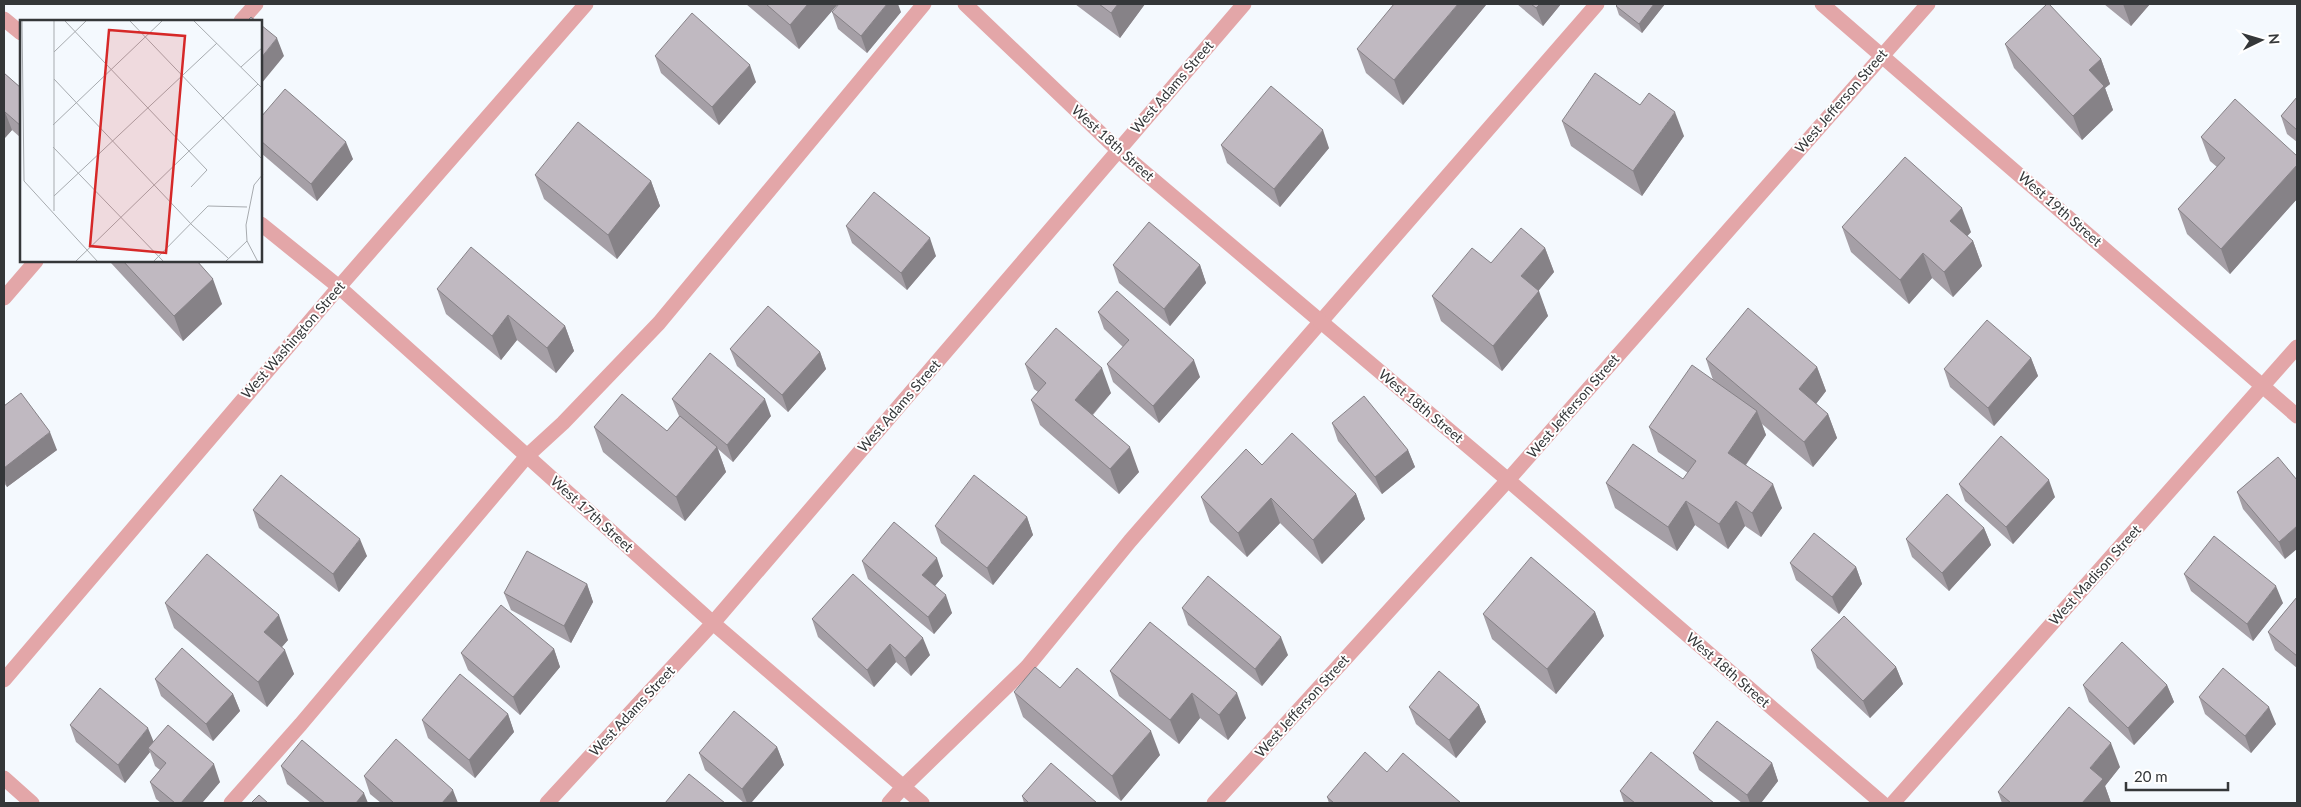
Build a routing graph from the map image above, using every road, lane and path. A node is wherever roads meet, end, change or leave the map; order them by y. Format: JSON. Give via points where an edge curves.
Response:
{"nodes":[{"id":1,"x":256,"y":4,"type":"edge"},
{"id":2,"x":586,"y":4,"type":"edge"},
{"id":3,"x":924,"y":4,"type":"edge"},
{"id":4,"x":965,"y":4,"type":"edge"},
{"id":5,"x":1244,"y":4,"type":"edge"},
{"id":6,"x":1597,"y":4,"type":"edge"},
{"id":7,"x":1822,"y":4,"type":"edge"},
{"id":8,"x":1928,"y":4,"type":"edge"},
{"id":9,"x":4,"y":19,"type":"edge"},
{"id":10,"x":242,"y":20,"type":"edge"},
{"id":11,"x":20,"y":32,"type":"edge"},
{"id":12,"x":1881,"y":55,"type":"junction"},
{"id":13,"x":1118,"y":150,"type":"junction"},
{"id":14,"x":262,"y":225,"type":"edge"},
{"id":15,"x":35,"y":262,"type":"edge"},
{"id":16,"x":339,"y":287,"type":"junction"},
{"id":17,"x":4,"y":298,"type":"edge"},
{"id":18,"x":1322,"y":322,"type":"junction"},
{"id":19,"x":2297,"y":348,"type":"edge"},
{"id":20,"x":2264,"y":386,"type":"junction"},
{"id":21,"x":2297,"y":416,"type":"edge"},
{"id":22,"x":527,"y":456,"type":"junction"},
{"id":23,"x":1508,"y":480,"type":"junction"},
{"id":24,"x":713,"y":623,"type":"junction"},
{"id":25,"x":4,"y":680,"type":"edge"},
{"id":26,"x":4,"y":778,"type":"edge"},
{"id":27,"x":903,"y":787,"type":"junction"},
{"id":28,"x":32,"y":803,"type":"edge"},
{"id":29,"x":231,"y":803,"type":"edge"},
{"id":30,"x":547,"y":803,"type":"edge"},
{"id":31,"x":889,"y":803,"type":"edge"},
{"id":32,"x":922,"y":803,"type":"edge"},
{"id":33,"x":1214,"y":803,"type":"edge"},
{"id":34,"x":1882,"y":803,"type":"edge"},
{"id":35,"x":1894,"y":803,"type":"edge"}],
"edges":[{"from":1,"to":10,"type":"street"},
{"from":2,"to":16,"type":"street","name":"West Washington Street"},
{"from":3,"to":22,"type":"street","via":[[659,323]]},
{"from":4,"to":13,"type":"street","name":"West 18th Street"},
{"from":5,"to":13,"type":"street","name":"West Adams Street"},
{"from":6,"to":18,"type":"street"},
{"from":7,"to":12,"type":"street","name":"West 19th Street"},
{"from":8,"to":12,"type":"street","name":"West Jefferson Street"},
{"from":9,"to":11,"type":"street"},
{"from":12,"to":20,"type":"street","name":"West 19th Street"},
{"from":12,"to":23,"type":"street","name":"West Jefferson Street"},
{"from":13,"to":18,"type":"street","name":"West 18th Street"},
{"from":13,"to":24,"type":"street","name":"West Adams Street"},
{"from":14,"to":16,"type":"street","name":"West 17th Street"},
{"from":15,"to":17,"type":"street"},
{"from":16,"to":22,"type":"street","name":"West 17th Street"},
{"from":16,"to":25,"type":"street","name":"West Washington Street"},
{"from":18,"to":23,"type":"street","name":"West 18th Street"},
{"from":18,"to":27,"type":"street","via":[[1130,541],[1027,667]]},
{"from":19,"to":20,"type":"street","name":"West Madison Street"},
{"from":20,"to":21,"type":"street","name":"West 19th Street"},
{"from":20,"to":35,"type":"street","name":"West Madison Street"},
{"from":22,"to":24,"type":"street","name":"West 17th Street"},
{"from":22,"to":29,"type":"street","via":[[302,724]]},
{"from":23,"to":33,"type":"street","name":"West Jefferson Street"},
{"from":23,"to":34,"type":"street","name":"West 18th Street"},
{"from":24,"to":27,"type":"street","name":"West 17th Street"},
{"from":24,"to":30,"type":"street","name":"West Adams Street"},
{"from":26,"to":28,"type":"street"},
{"from":27,"to":31,"type":"street"},
{"from":27,"to":32,"type":"street","name":"West 17th Street"}]}
